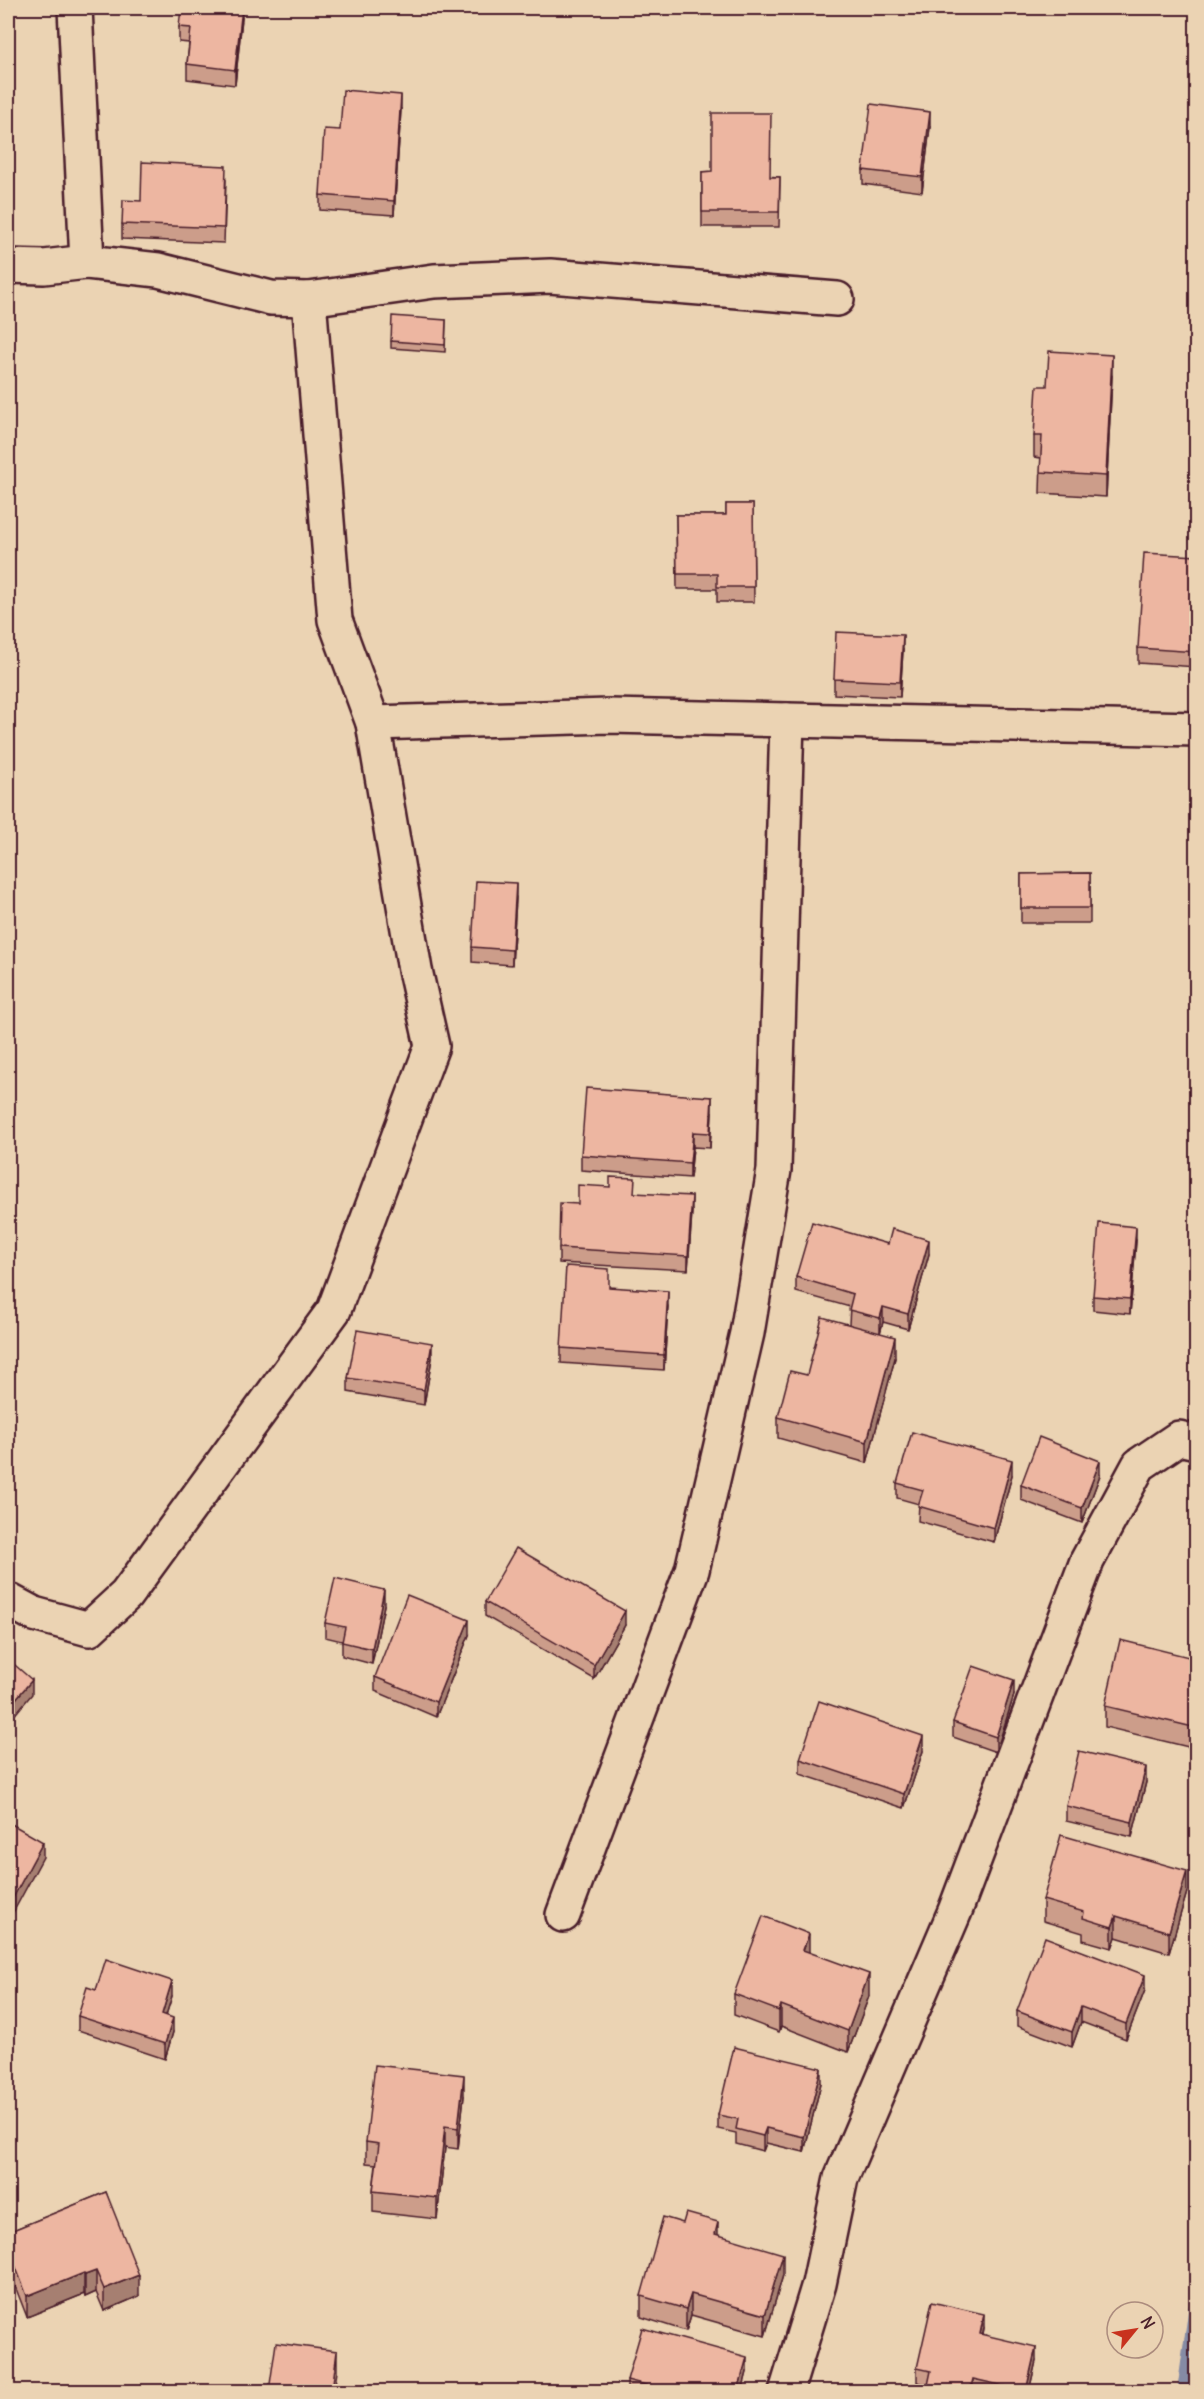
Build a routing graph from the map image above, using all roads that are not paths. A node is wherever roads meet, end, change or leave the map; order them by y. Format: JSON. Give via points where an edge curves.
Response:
{"nodes":[{"id":1,"x":75,"y":8,"type":"edge"},
{"id":2,"x":87,"y":262,"type":"junction"},
{"id":3,"x":8,"y":266,"type":"edge"},
{"id":4,"x":309,"y":299,"type":"junction"},
{"id":5,"x":837,"y":299,"type":"dead end"},
{"id":6,"x":787,"y":720,"type":"junction"},
{"id":7,"x":373,"y":723,"type":"junction"},
{"id":8,"x":1197,"y":729,"type":"edge"},
{"id":9,"x":1197,"y":1442,"type":"edge"},
{"id":10,"x":8,"y":1600,"type":"edge"},
{"id":11,"x":563,"y":1915,"type":"dead end"},
{"id":12,"x":786,"y":2391,"type":"edge"}],
"edges":[{"from":1,"to":2,"type":"street"},
{"from":2,"to":3,"type":"street"},
{"from":2,"to":4,"type":"street","via":[[158,270],[271,297]]},
{"from":4,"to":5,"type":"street","via":[[435,281],[550,276]]},
{"from":4,"to":7,"type":"street","via":[[335,620]]},
{"from":6,"to":7,"type":"street","via":[[609,716]]},
{"from":6,"to":8,"type":"street"},
{"from":6,"to":11,"type":"street","via":[[774,1170],[747,1333],[692,1570]]},
{"from":7,"to":10,"type":"street","via":[[432,1046],[334,1310],[126,1595],[89,1629],[34,1614]]},
{"from":9,"to":12,"type":"street","via":[[1179,1438],[1139,1465],[1087,1561],[955,1911],[841,2178],[819,2284]]}]}
